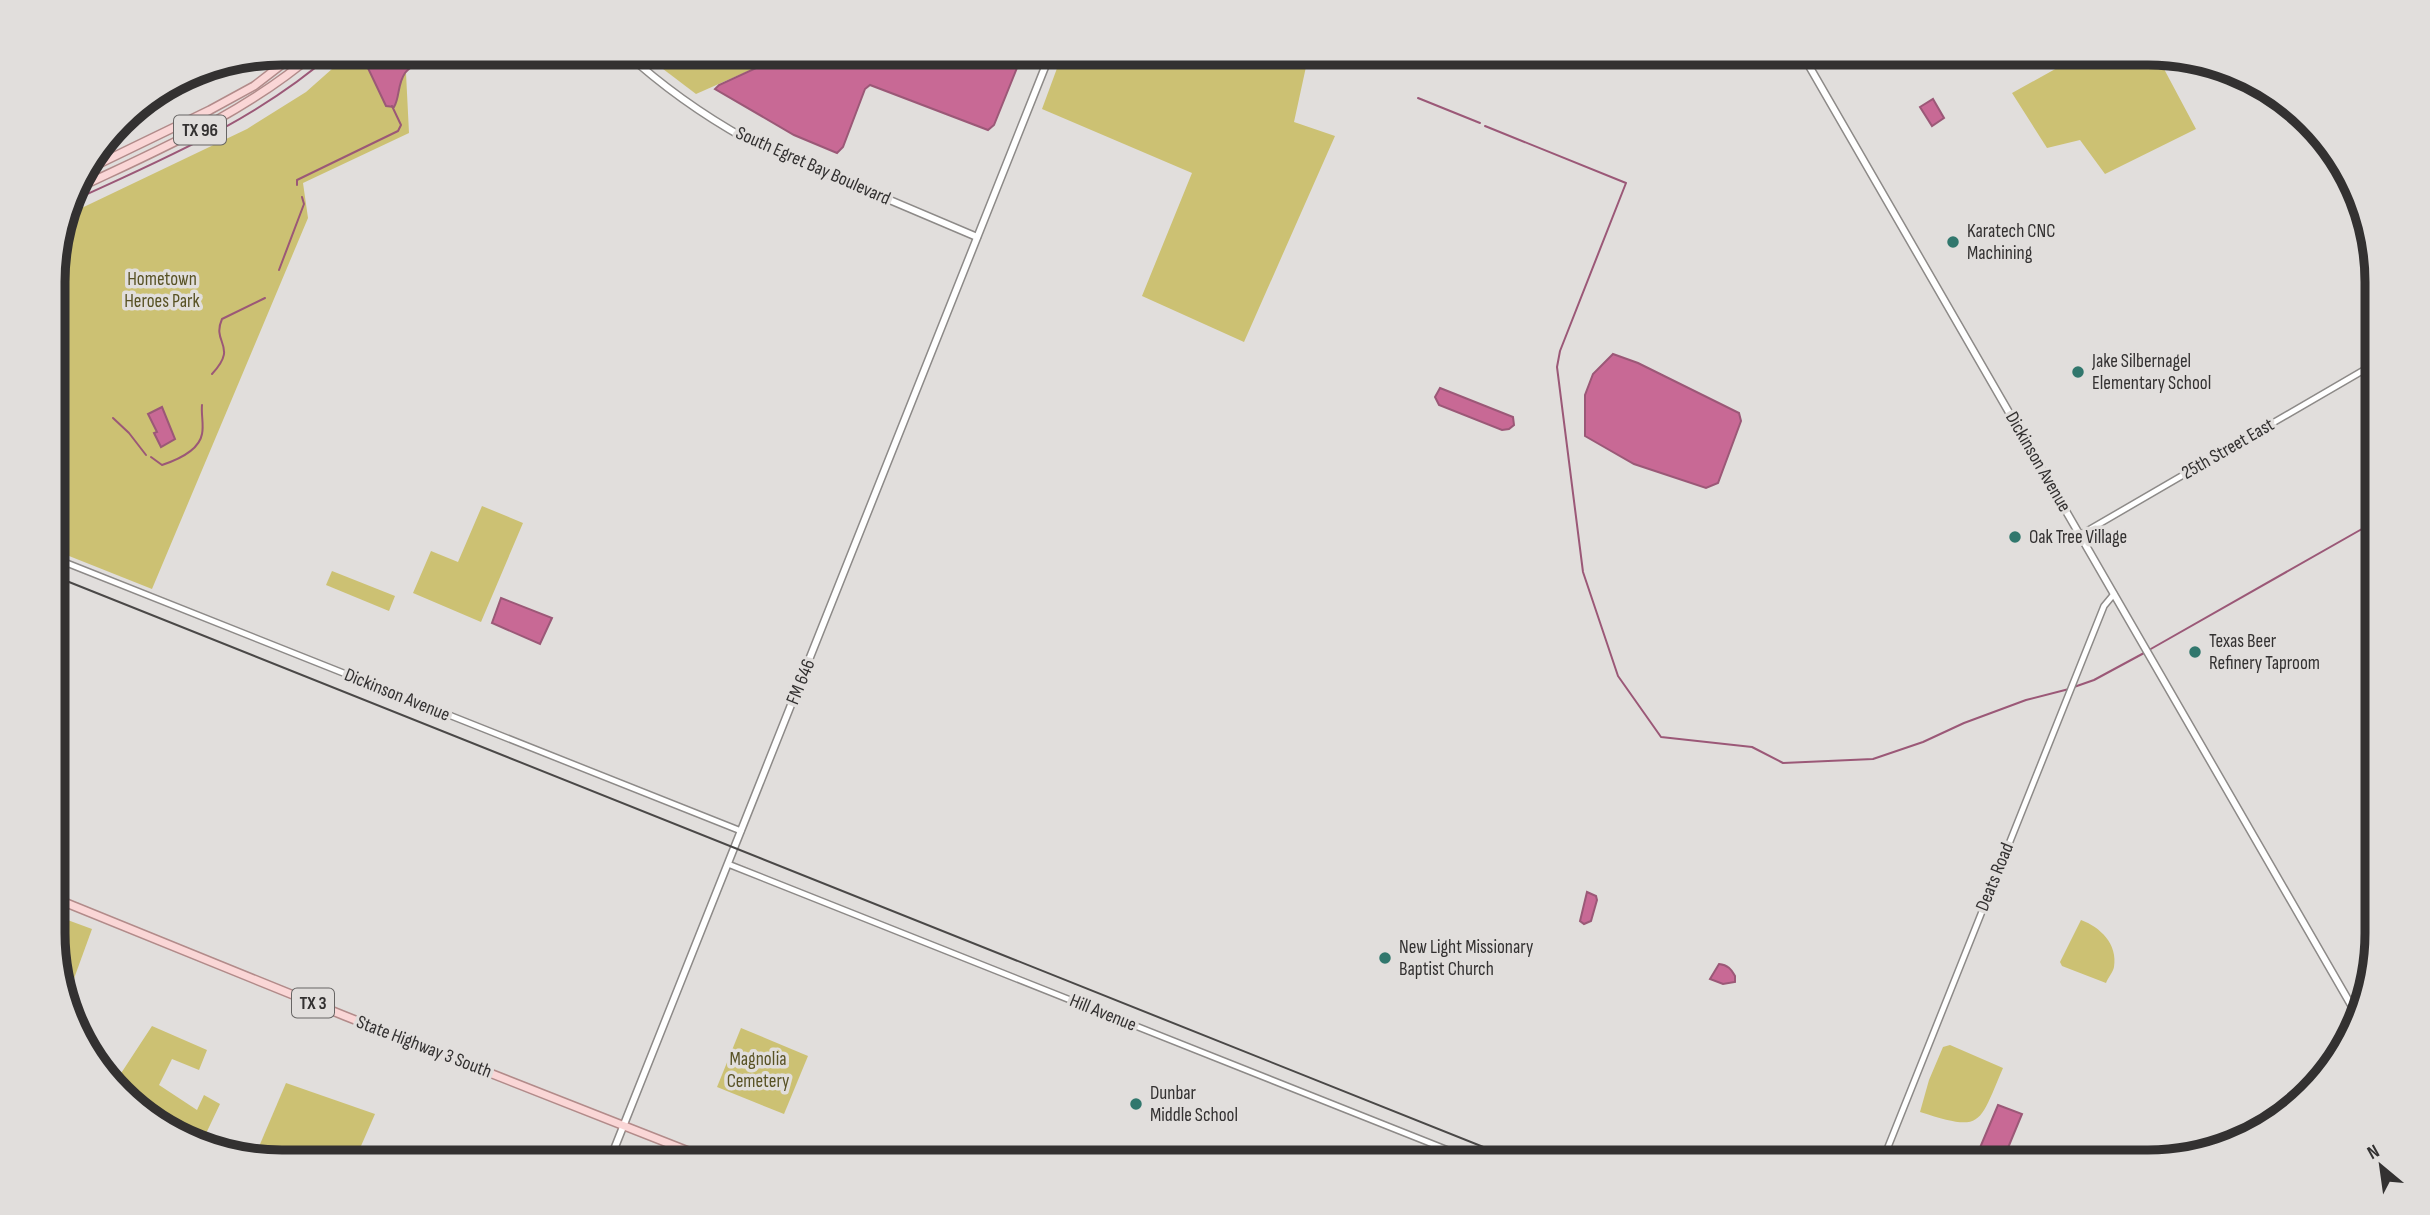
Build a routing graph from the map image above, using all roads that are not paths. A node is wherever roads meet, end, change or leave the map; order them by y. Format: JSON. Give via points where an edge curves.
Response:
{"nodes":[{"id":1,"x":281,"y":65,"type":"edge"},
{"id":2,"x":300,"y":65,"type":"edge"},
{"id":3,"x":641,"y":65,"type":"edge"},
{"id":4,"x":1046,"y":65,"type":"edge"},
{"id":5,"x":1809,"y":65,"type":"edge"},
{"id":6,"x":99,"y":165,"type":"edge"},
{"id":7,"x":89,"y":182,"type":"edge"},
{"id":8,"x":977,"y":237,"type":"junction"},
{"id":9,"x":2365,"y":369,"type":"edge"},
{"id":10,"x":2080,"y":535,"type":"junction"},
{"id":11,"x":65,"y":562,"type":"edge"},
{"id":12,"x":2114,"y":594,"type":"junction"},
{"id":13,"x":741,"y":831,"type":"junction"},
{"id":14,"x":728,"y":863,"type":"junction"},
{"id":15,"x":65,"y":902,"type":"edge"},
{"id":16,"x":2352,"y":1007,"type":"edge"},
{"id":17,"x":624,"y":1126,"type":"junction"},
{"id":18,"x":614,"y":1150,"type":"edge"},
{"id":19,"x":685,"y":1150,"type":"edge"},
{"id":20,"x":1448,"y":1150,"type":"edge"},
{"id":21,"x":1887,"y":1150,"type":"edge"}],
"edges":[{"from":1,"to":6,"type":"main road","number":"TX 96","via":[[254,86]]},
{"from":2,"to":7,"type":"main road","number":"TX 96","via":[[228,114]]},
{"from":3,"to":8,"type":"main road","name":"South Egret Bay Boulevard","via":[[683,100],[746,139]]},
{"from":4,"to":8,"type":"main road","number":"FM 646"},
{"from":5,"to":10,"type":"main road","name":"Dickinson Avenue"},
{"from":8,"to":13,"type":"main road","name":"FM 646","number":"FM 646"},
{"from":9,"to":10,"type":"street","name":"25th Street East"},
{"from":10,"to":12,"type":"main road","name":"Dickinson Avenue"},
{"from":11,"to":13,"type":"street","name":"Dickinson Avenue"},
{"from":12,"to":16,"type":"main road","name":"Dickinson Avenue"},
{"from":12,"to":21,"type":"street","name":"Deats Road","via":[[2104,606]]},
{"from":13,"to":14,"type":"main road","name":"FM 646","number":"FM 646"},
{"from":14,"to":17,"type":"main road","name":"FM 646","number":"FM 646"},
{"from":14,"to":20,"type":"street","name":"Hill Avenue"},
{"from":15,"to":17,"type":"main road","name":"State Highway 3 South","number":"TX 3"},
{"from":17,"to":18,"type":"main road","number":"FM 646"},
{"from":17,"to":19,"type":"main road","name":"State Highway 3 South","number":"TX 3"}]}
